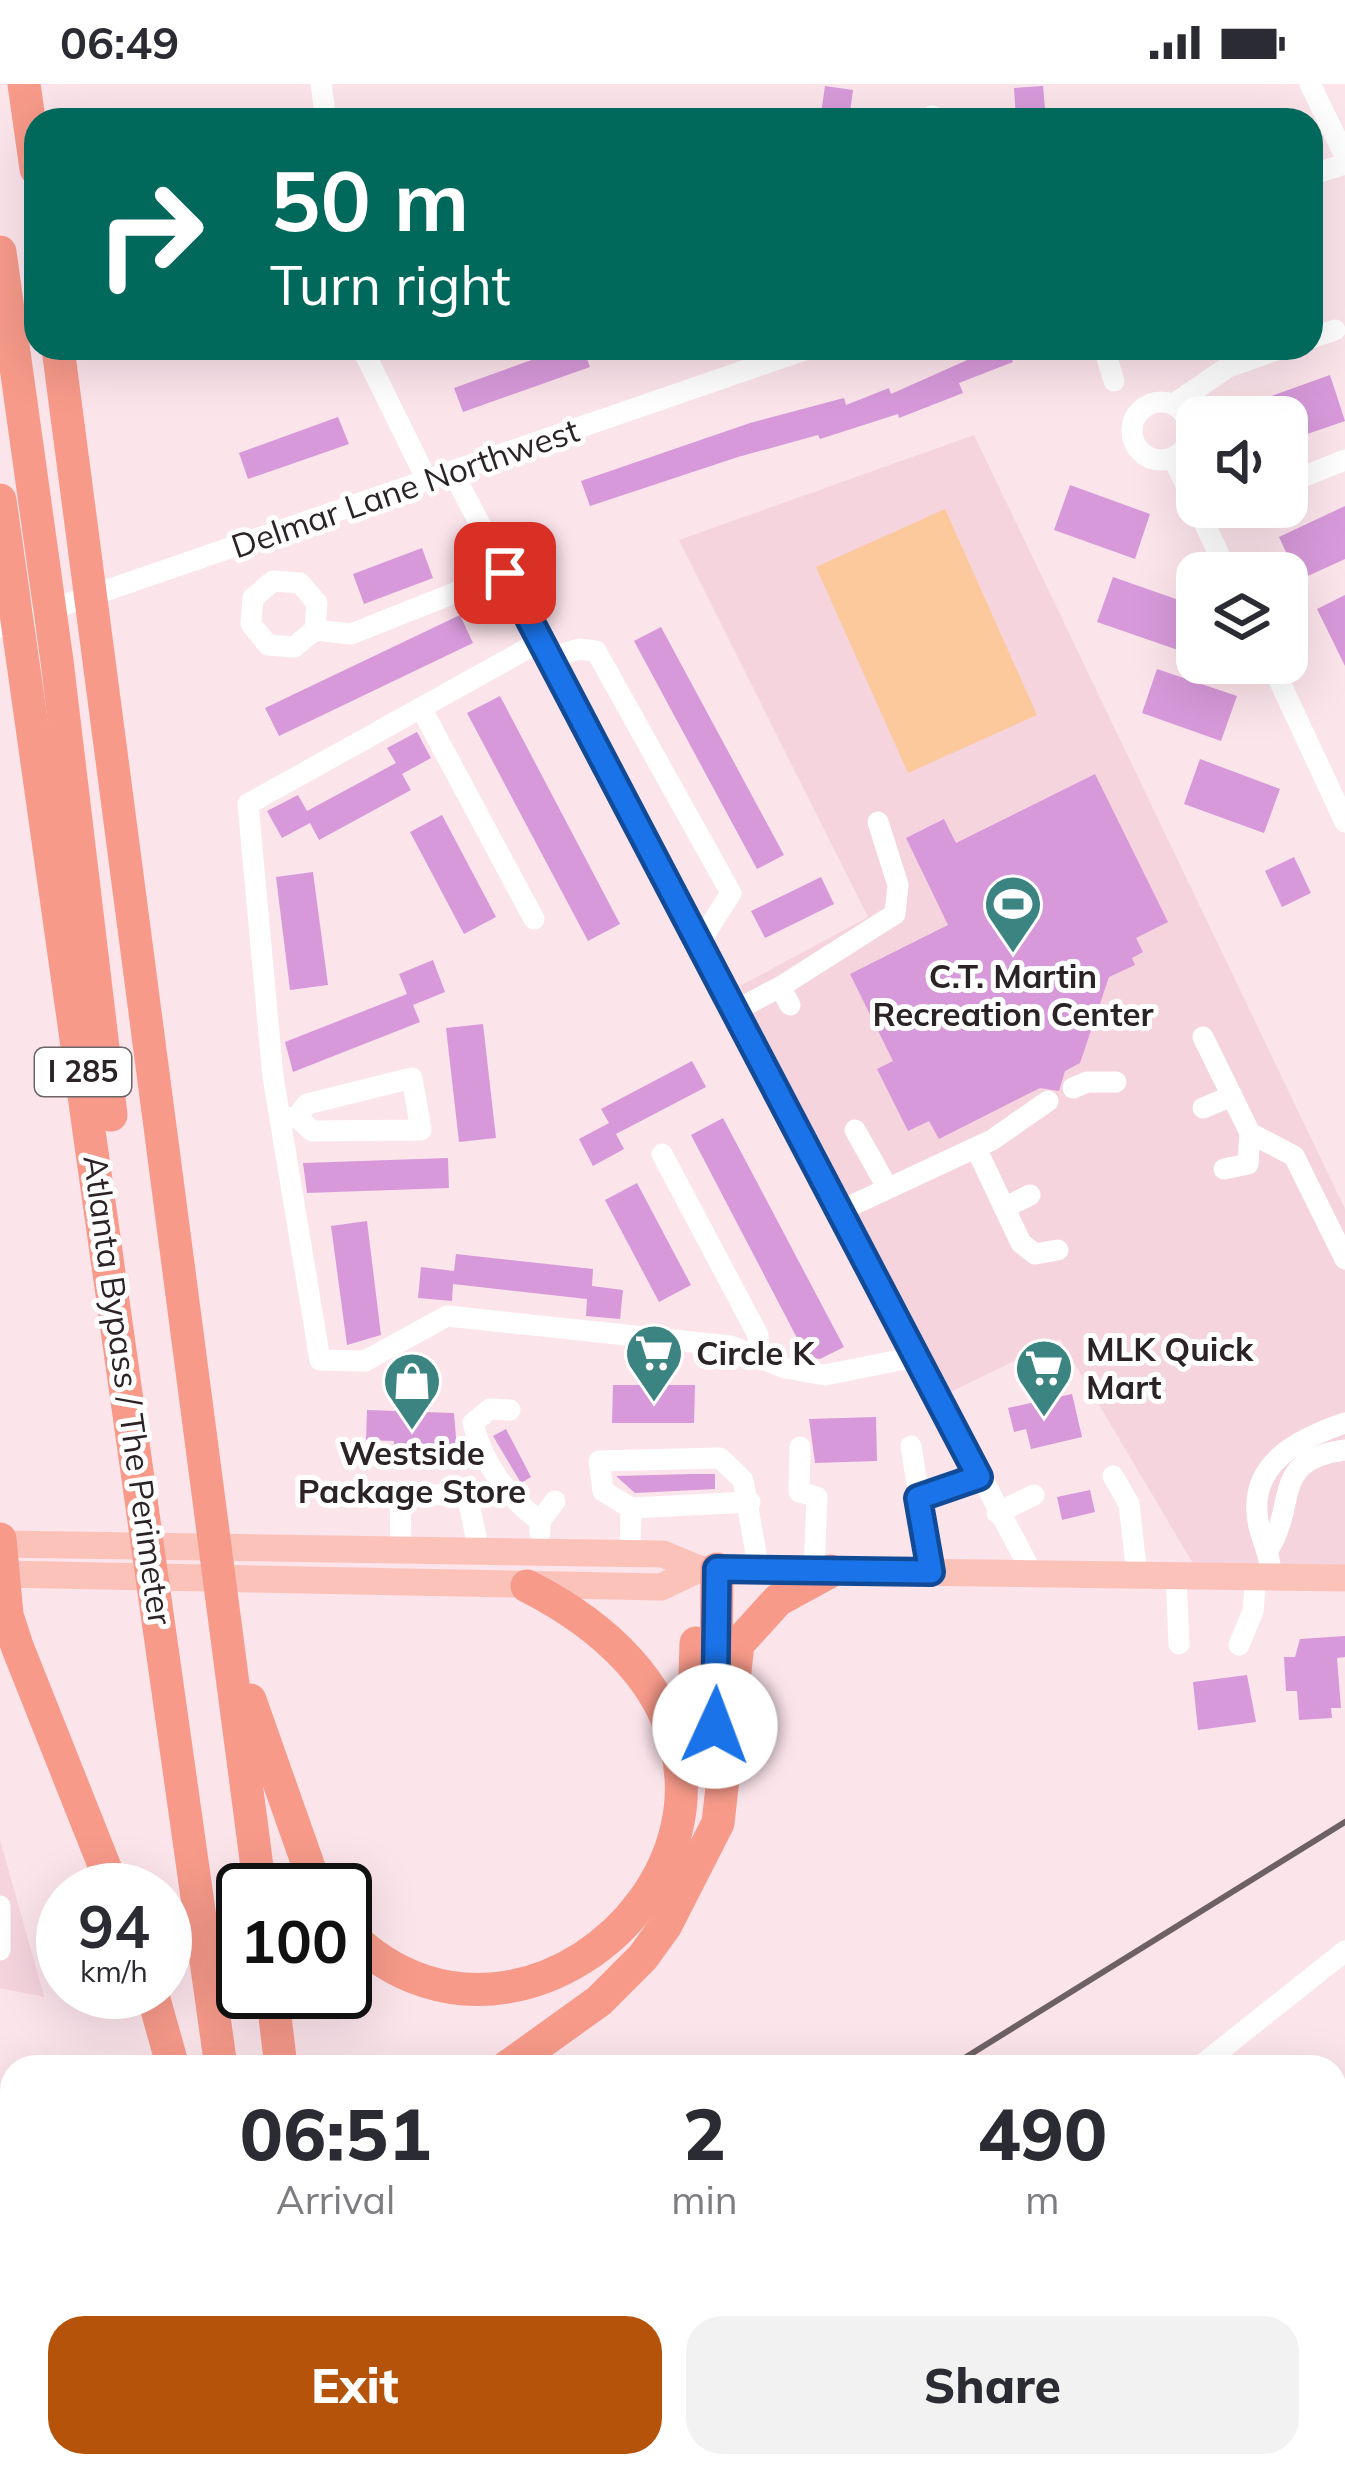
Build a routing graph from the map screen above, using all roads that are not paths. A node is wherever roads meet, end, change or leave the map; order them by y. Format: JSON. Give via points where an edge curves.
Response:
{"nodes":[{"id":1,"x":1323,"y":112,"type":"edge"},
{"id":2,"x":1345,"y":160,"type":"edge"},
{"id":3,"x":0,"y":252,"type":"edge"},
{"id":4,"x":1335,"y":330,"type":"dead end"},
{"id":5,"x":1323,"y":334,"type":"edge"},
{"id":6,"x":60,"y":360,"type":"edge"},
{"id":7,"x":367,"y":360,"type":"edge"},
{"id":8,"x":775,"y":360,"type":"edge"},
{"id":9,"x":1108,"y":360,"type":"edge"},
{"id":10,"x":1248,"y":360,"type":"edge"},
{"id":11,"x":1114,"y":381,"type":"dead end"},
{"id":12,"x":1174,"y":404,"type":"junction"},
{"id":13,"x":1173,"y":458,"type":"junction"},
{"id":14,"x":1345,"y":460,"type":"edge"},
{"id":15,"x":1176,"y":464,"type":"edge"},
{"id":16,"x":452,"y":471,"type":"junction"},
{"id":17,"x":1308,"y":475,"type":"edge"},
{"id":18,"x":427,"y":480,"type":"junction"},
{"id":19,"x":0,"y":500,"type":"edge"},
{"id":20,"x":505,"y":573,"type":"junction"},
{"id":21,"x":0,"y":627,"type":"edge"},
{"id":22,"x":315,"y":630,"type":"dead end"},
{"id":23,"x":546,"y":650,"type":"junction"},
{"id":24,"x":41,"y":665,"type":"junction"},
{"id":25,"x":1281,"y":684,"type":"edge"},
{"id":26,"x":421,"y":708,"type":"junction"},
{"id":27,"x":878,"y":822,"type":"dead end"},
{"id":28,"x":1345,"y":822,"type":"edge"},
{"id":29,"x":534,"y":919,"type":"dead end"},
{"id":30,"x":700,"y":942,"type":"junction"},
{"id":31,"x":736,"y":1010,"type":"junction"},
{"id":32,"x":1203,"y":1037,"type":"dead end"},
{"id":33,"x":1116,"y":1082,"type":"dead end"},
{"id":34,"x":1073,"y":1088,"type":"dead end"},
{"id":35,"x":1232,"y":1096,"type":"junction"},
{"id":36,"x":1048,"y":1101,"type":"dead end"},
{"id":37,"x":1203,"y":1108,"type":"dead end"},
{"id":38,"x":288,"y":1117,"type":"junction"},
{"id":39,"x":855,"y":1130,"type":"dead end"},
{"id":40,"x":1250,"y":1133,"type":"junction"},
{"id":41,"x":976,"y":1148,"type":"junction"},
{"id":42,"x":662,"y":1154,"type":"dead end"},
{"id":43,"x":1224,"y":1169,"type":"dead end"},
{"id":44,"x":887,"y":1187,"type":"junction"},
{"id":45,"x":1030,"y":1195,"type":"dead end"},
{"id":46,"x":1004,"y":1208,"type":"junction"},
{"id":47,"x":842,"y":1210,"type":"junction"},
{"id":48,"x":1058,"y":1250,"type":"dead end"},
{"id":49,"x":1345,"y":1259,"type":"edge"},
{"id":50,"x":759,"y":1358,"type":"junction"},
{"id":51,"x":915,"y":1358,"type":"junction"},
{"id":52,"x":510,"y":1410,"type":"dead end"},
{"id":53,"x":1345,"y":1423,"type":"edge"},
{"id":54,"x":910,"y":1446,"type":"dead end"},
{"id":55,"x":800,"y":1447,"type":"dead end"},
{"id":56,"x":1345,"y":1450,"type":"edge"},
{"id":57,"x":1113,"y":1476,"type":"dead end"},
{"id":58,"x":979,"y":1477,"type":"junction"},
{"id":59,"x":1034,"y":1495,"type":"dead end"},
{"id":60,"x":918,"y":1498,"type":"junction"},
{"id":61,"x":555,"y":1501,"type":"dead end"},
{"id":62,"x":750,"y":1502,"type":"junction"},
{"id":63,"x":631,"y":1508,"type":"junction"},
{"id":64,"x":997,"y":1513,"type":"junction"},
{"id":65,"x":540,"y":1521,"type":"junction"},
{"id":66,"x":1270,"y":1547,"type":"junction"},
{"id":67,"x":401,"y":1551,"type":"junction"},
{"id":68,"x":479,"y":1551,"type":"junction"},
{"id":69,"x":540,"y":1552,"type":"junction"},
{"id":70,"x":630,"y":1552,"type":"junction"},
{"id":71,"x":2,"y":1555,"type":"edge"},
{"id":72,"x":708,"y":1569,"type":"junction"},
{"id":73,"x":759,"y":1570,"type":"junction"},
{"id":74,"x":822,"y":1571,"type":"junction"},
{"id":75,"x":931,"y":1572,"type":"junction"},
{"id":76,"x":1032,"y":1574,"type":"junction"},
{"id":77,"x":1137,"y":1575,"type":"junction"},
{"id":78,"x":1176,"y":1575,"type":"junction"},
{"id":79,"x":1263,"y":1576,"type":"junction"},
{"id":80,"x":1345,"y":1578,"type":"edge"},
{"id":81,"x":527,"y":1586,"type":"junction"},
{"id":82,"x":1180,"y":1644,"type":"dead end"},
{"id":83,"x":1239,"y":1645,"type":"dead end"},
{"id":84,"x":233,"y":1656,"type":"junction"},
{"id":85,"x":683,"y":1782,"type":"junction"},
{"id":86,"x":103,"y":1863,"type":"edge"},
{"id":87,"x":257,"y":1863,"type":"edge"},
{"id":88,"x":306,"y":1863,"type":"edge"},
{"id":89,"x":683,"y":1887,"type":"junction"},
{"id":90,"x":0,"y":1906,"type":"edge"},
{"id":91,"x":0,"y":1950,"type":"edge"},
{"id":92,"x":372,"y":1951,"type":"edge"},
{"id":93,"x":1345,"y":1951,"type":"edge"},
{"id":94,"x":160,"y":2019,"type":"edge"},
{"id":95,"x":275,"y":2019,"type":"edge"},
{"id":96,"x":170,"y":2055,"type":"edge"},
{"id":97,"x":219,"y":2055,"type":"edge"},
{"id":98,"x":280,"y":2055,"type":"edge"},
{"id":99,"x":523,"y":2055,"type":"edge"},
{"id":100,"x":1213,"y":2055,"type":"edge"}],
"edges":[{"from":1,"to":2,"type":"street"},
{"from":3,"to":24,"type":"highway","via":[[42,554]]},
{"from":4,"to":5,"type":"street"},
{"from":6,"to":84,"type":"highway","name":"Atlanta Bypass / The Perimeter","number":"I 285"},
{"from":7,"to":18,"type":"street"},
{"from":8,"to":16,"type":"street","name":"Delmar Lane Northwest"},
{"from":9,"to":11,"type":"street"},
{"from":10,"to":12,"type":"street"},
{"from":12,"to":13,"type":"street","via":[[1190,427]]},
{"from":12,"to":13,"type":"street","via":[[1144,406],[1131,433],[1146,457]]},
{"from":13,"to":15,"type":"street"},
{"from":14,"to":17,"type":"street"},
{"from":16,"to":18,"type":"street","name":"Delmar Lane Northwest"},
{"from":16,"to":20,"type":"street"},
{"from":18,"to":21,"type":"street","name":"Delmar Lane Northwest"},
{"from":19,"to":24,"type":"highway","name":"Atlanta Bypass / The Perimeter","number":"I 285","via":[[9,566]]},
{"from":20,"to":22,"type":"street","via":[[351,634]]},
{"from":20,"to":23,"type":"street"},
{"from":23,"to":26,"type":"street"},
{"from":23,"to":30,"type":"street"},
{"from":23,"to":30,"type":"street","via":[[596,651],[731,893]]},
{"from":24,"to":97,"type":"highway","name":"Atlanta Bypass / The Perimeter","number":"I 285"},
{"from":25,"to":28,"type":"street"},
{"from":26,"to":29,"type":"street"},
{"from":26,"to":38,"type":"street","via":[[248,804]]},
{"from":27,"to":31,"type":"street","via":[[898,885],[895,914],[785,996]]},
{"from":30,"to":31,"type":"street"},
{"from":31,"to":47,"type":"street"},
{"from":32,"to":35,"type":"street"},
{"from":33,"to":34,"type":"street"},
{"from":35,"to":37,"type":"street"},
{"from":35,"to":40,"type":"street"},
{"from":36,"to":41,"type":"street"},
{"from":38,"to":38,"type":"street","via":[[307,1104],[412,1078],[421,1130],[312,1131]]},
{"from":38,"to":50,"type":"street","via":[[320,1360],[365,1361],[447,1316],[644,1333]]},
{"from":39,"to":44,"type":"street"},
{"from":40,"to":43,"type":"street","via":[[1250,1174]]},
{"from":40,"to":49,"type":"street","via":[[1294,1156]]},
{"from":41,"to":44,"type":"street"},
{"from":41,"to":46,"type":"street"},
{"from":42,"to":50,"type":"street","via":[[758,1335]]},
{"from":44,"to":47,"type":"street"},
{"from":45,"to":46,"type":"street"},
{"from":46,"to":48,"type":"street","via":[[1035,1254]]},
{"from":47,"to":51,"type":"street"},
{"from":50,"to":51,"type":"street","via":[[825,1375]]},
{"from":51,"to":58,"type":"street"},
{"from":52,"to":65,"type":"street","via":[[490,1409],[473,1423],[477,1438],[513,1502]]},
{"from":53,"to":66,"type":"street","via":[[1295,1441],[1265,1477],[1258,1526]]},
{"from":54,"to":60,"type":"street"},
{"from":55,"to":74,"type":"street","via":[[799,1492],[817,1497]]},
{"from":56,"to":66,"type":"street","via":[[1306,1462],[1292,1477]]},
{"from":57,"to":77,"type":"street","via":[[1129,1504]]},
{"from":58,"to":60,"type":"street"},
{"from":58,"to":64,"type":"street"},
{"from":59,"to":64,"type":"street"},
{"from":60,"to":75,"type":"street"},
{"from":61,"to":65,"type":"street"},
{"from":62,"to":63,"type":"street"},
{"from":62,"to":63,"type":"street","via":[[743,1480],[720,1458],[599,1461],[603,1491]]},
{"from":62,"to":73,"type":"street"},
{"from":63,"to":70,"type":"street"},
{"from":64,"to":76,"type":"street"},
{"from":65,"to":69,"type":"street"},
{"from":66,"to":79,"type":"street"},
{"from":67,"to":68,"type":"main road"},
{"from":67,"to":68,"type":"street","via":[[400,1496],[467,1494]]},
{"from":67,"to":71,"type":"main road","via":[[82,1546]]},
{"from":68,"to":69,"type":"main road"},
{"from":69,"to":70,"type":"main road"},
{"from":70,"to":72,"type":"main road"},
{"from":71,"to":81,"type":"main road","via":[[86,1574]]},
{"from":71,"to":86,"type":"highway","via":[[17,1646]]},
{"from":72,"to":73,"type":"main road"},
{"from":72,"to":81,"type":"main road","via":[[662,1587]]},
{"from":72,"to":85,"type":"highway"},
{"from":72,"to":89,"type":"highway","via":[[710,1781]]},
{"from":73,"to":74,"type":"main road"},
{"from":74,"to":75,"type":"main road"},
{"from":74,"to":89,"type":"highway","via":[[778,1600],[738,1644],[718,1823]]},
{"from":75,"to":76,"type":"main road"},
{"from":76,"to":77,"type":"main road"},
{"from":77,"to":78,"type":"main road"},
{"from":78,"to":79,"type":"main road"},
{"from":78,"to":82,"type":"street"},
{"from":79,"to":80,"type":"main road"},
{"from":79,"to":83,"type":"street"},
{"from":81,"to":85,"type":"highway","via":[[591,1622],[633,1664],[664,1717]]},
{"from":84,"to":87,"type":"highway","name":"Atlanta Bypass / The Perimeter","number":"I 285"},
{"from":84,"to":88,"type":"highway"},
{"from":85,"to":92,"type":"highway","via":[[677,1830],[656,1887],[619,1933],[567,1968],[505,1985],[443,1982]]},
{"from":89,"to":99,"type":"highway","via":[[666,1925],[623,1979]]},
{"from":90,"to":91,"type":"street"},
{"from":93,"to":100,"type":"street"},
{"from":94,"to":96,"type":"highway"},
{"from":95,"to":98,"type":"highway"}]}
